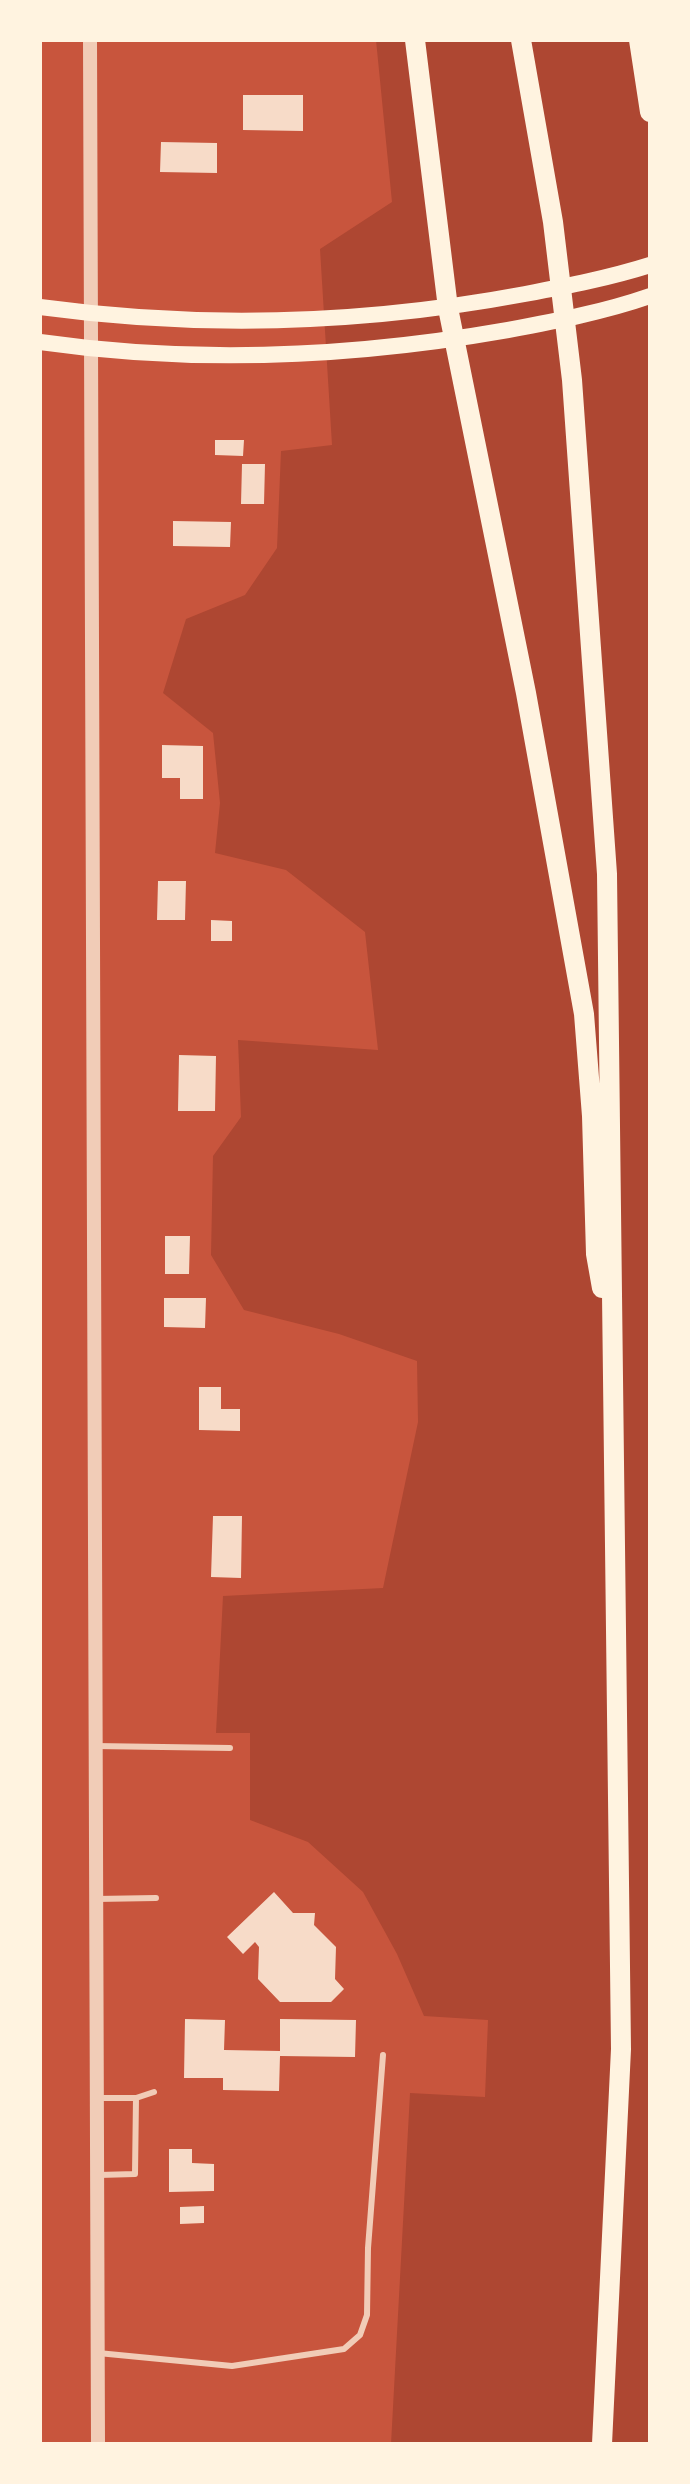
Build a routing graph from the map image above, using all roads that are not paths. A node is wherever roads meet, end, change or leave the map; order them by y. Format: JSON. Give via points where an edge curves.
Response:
{"nodes":[{"id":1,"x":90,"y":40,"type":"edge"},
{"id":2,"x":415,"y":40,"type":"edge"},
{"id":3,"x":521,"y":40,"type":"edge"},
{"id":4,"x":639,"y":40,"type":"edge"},
{"id":5,"x":650,"y":112,"type":"edge"},
{"id":6,"x":650,"y":265,"type":"edge"},
{"id":7,"x":650,"y":296,"type":"edge"},
{"id":8,"x":40,"y":307,"type":"edge"},
{"id":9,"x":448,"y":308,"type":"junction"},
{"id":10,"x":91,"y":314,"type":"junction"},
{"id":11,"x":454,"y":339,"type":"junction"},
{"id":12,"x":40,"y":342,"type":"edge"},
{"id":13,"x":91,"y":349,"type":"junction"},
{"id":14,"x":613,"y":1359,"type":"junction"},
{"id":15,"x":95,"y":1746,"type":"junction"},
{"id":16,"x":230,"y":1748,"type":"dead end"},
{"id":17,"x":156,"y":1898,"type":"dead end"},
{"id":18,"x":96,"y":1899,"type":"junction"},
{"id":19,"x":383,"y":2055,"type":"dead end"},
{"id":20,"x":154,"y":2092,"type":"dead end"},
{"id":21,"x":97,"y":2098,"type":"junction"},
{"id":22,"x":136,"y":2098,"type":"junction"},
{"id":23,"x":98,"y":2175,"type":"junction"},
{"id":24,"x":98,"y":2353,"type":"junction"},
{"id":25,"x":98,"y":2444,"type":"edge"},
{"id":26,"x":602,"y":2444,"type":"edge"}],
"edges":[{"from":1,"to":10,"type":"street"},
{"from":2,"to":9,"type":"highway"},
{"from":3,"to":14,"type":"highway","via":[[553,222],[572,380],[607,874]]},
{"from":4,"to":5,"type":"highway"},
{"from":6,"to":9,"type":"main road"},
{"from":7,"to":11,"type":"main road","via":[[574,318]]},
{"from":8,"to":10,"type":"main road"},
{"from":9,"to":10,"type":"main road","via":[[266,320]]},
{"from":9,"to":11,"type":"highway"},
{"from":10,"to":13,"type":"street"},
{"from":11,"to":13,"type":"main road","via":[[277,353]]},
{"from":11,"to":14,"type":"highway","via":[[529,707],[584,1014],[596,1254]]},
{"from":12,"to":13,"type":"main road"},
{"from":13,"to":15,"type":"street"},
{"from":14,"to":26,"type":"highway","via":[[621,2049]]},
{"from":15,"to":16,"type":"lane"},
{"from":15,"to":18,"type":"street"},
{"from":17,"to":18,"type":"lane"},
{"from":18,"to":21,"type":"street"},
{"from":19,"to":24,"type":"lane","via":[[367,2315],[360,2335],[344,2349],[232,2366]]},
{"from":20,"to":22,"type":"lane"},
{"from":21,"to":22,"type":"lane"},
{"from":21,"to":23,"type":"street"},
{"from":22,"to":23,"type":"lane","via":[[135,2174]]},
{"from":23,"to":24,"type":"street"},
{"from":24,"to":25,"type":"street"}]}
